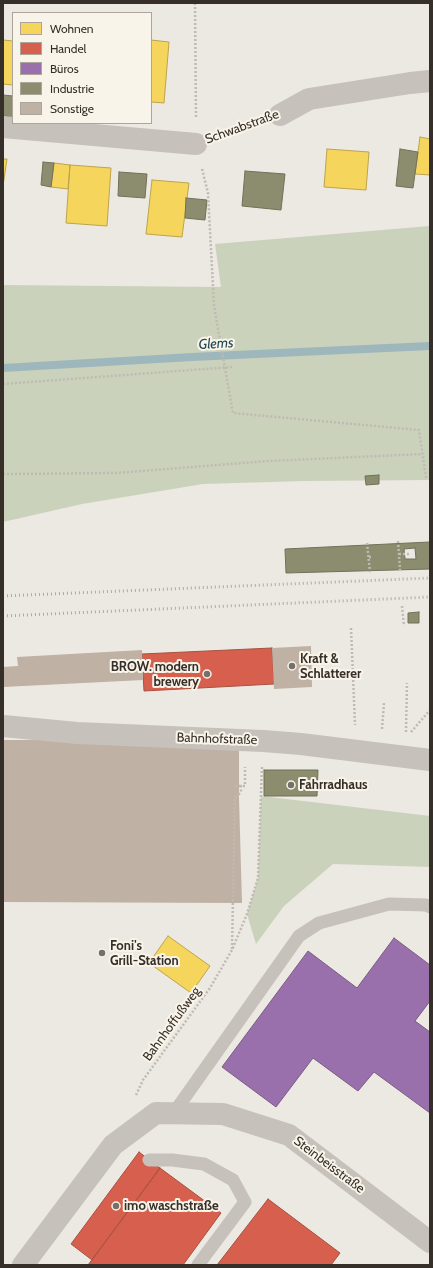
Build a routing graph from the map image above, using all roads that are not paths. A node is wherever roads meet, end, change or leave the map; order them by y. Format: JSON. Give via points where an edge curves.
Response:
{"nodes":[{"id":1,"x":430,"y":81,"type":"edge"},
{"id":2,"x":280,"y":115,"type":"road end"},
{"id":3,"x":3,"y":126,"type":"edge"},
{"id":4,"x":196,"y":144,"type":"road end"},
{"id":5,"x":3,"y":726,"type":"edge"},
{"id":6,"x":430,"y":760,"type":"edge"},
{"id":7,"x":430,"y":907,"type":"edge"},
{"id":8,"x":173,"y":1114,"type":"junction"},
{"id":9,"x":149,"y":1160,"type":"dead end"},
{"id":10,"x":430,"y":1242,"type":"edge"},
{"id":11,"x":23,"y":1265,"type":"edge"},
{"id":12,"x":198,"y":1265,"type":"edge"}],
"edges":[{"from":1,"to":2,"type":"street","name":"Schwabstraße","via":[[309,99]]},
{"from":3,"to":4,"type":"street","name":"Schwabstraße"},
{"from":5,"to":6,"type":"street","name":"Bahnhofstraße","via":[[76,737],[278,742]]},
{"from":7,"to":8,"type":"lane","via":[[389,904],[319,922],[299,936]]},
{"from":8,"to":10,"type":"street","name":"Steinbeisstraße","via":[[223,1114],[289,1135]]},
{"from":8,"to":11,"type":"street","name":"Steinbeisstraße","via":[[156,1113],[113,1145]]},
{"from":9,"to":12,"type":"lane","via":[[204,1164],[233,1180],[245,1202]]}]}
